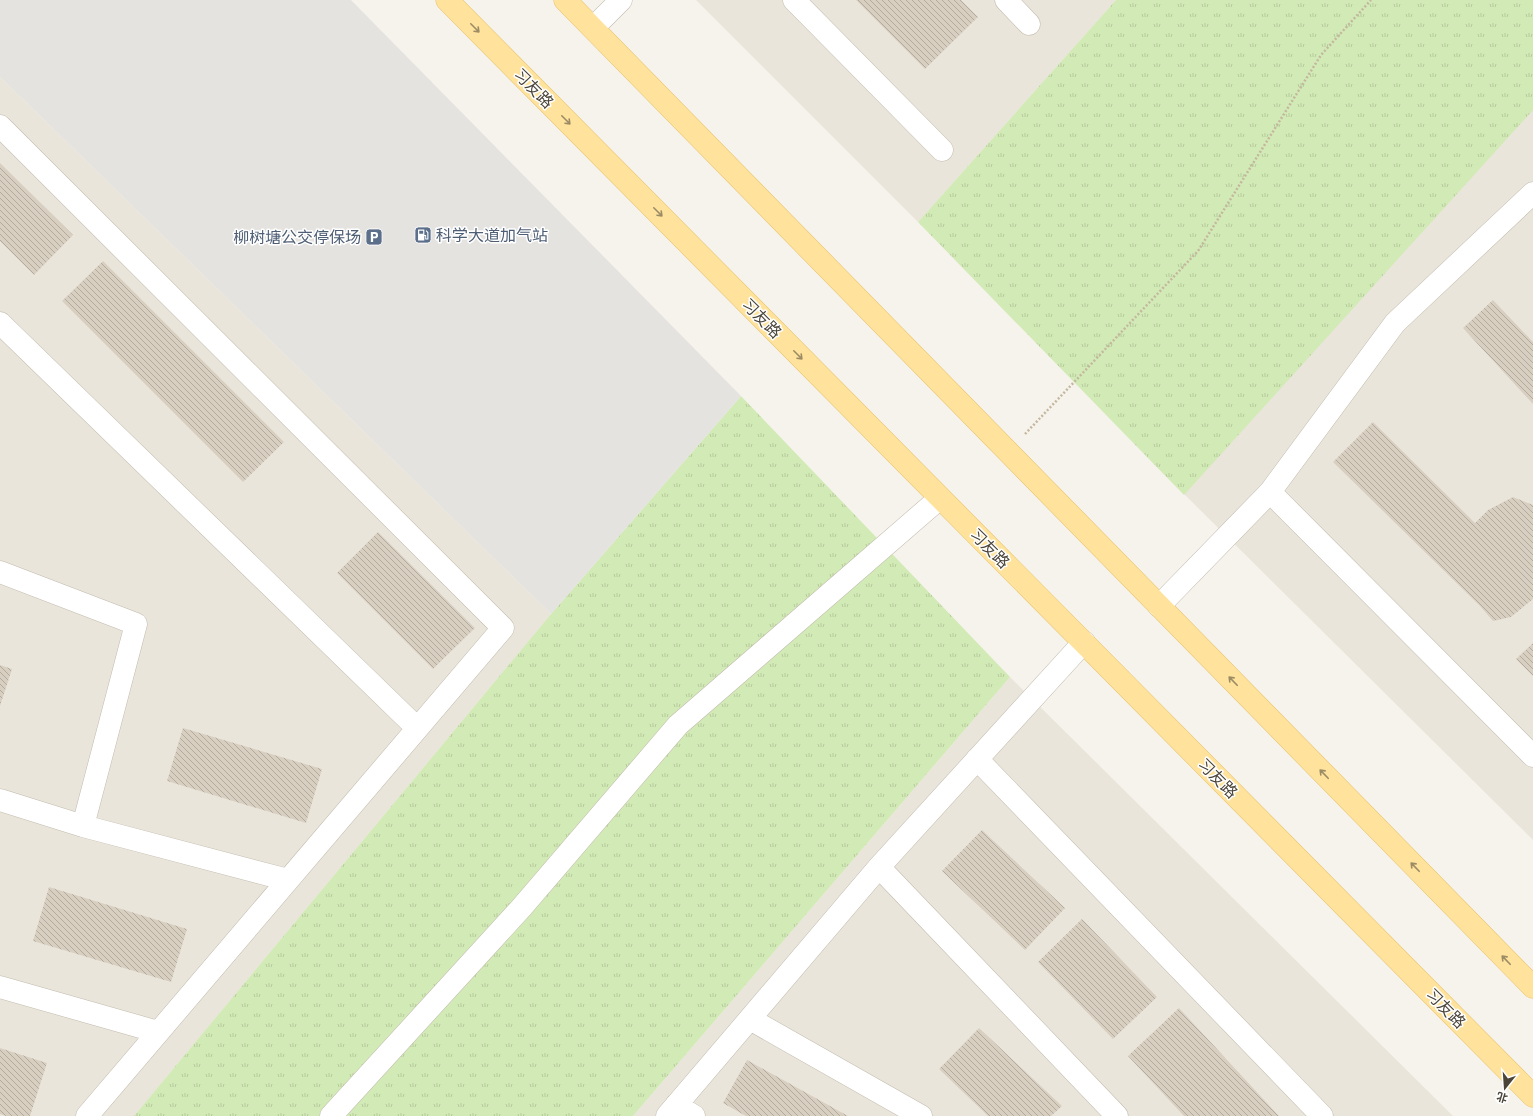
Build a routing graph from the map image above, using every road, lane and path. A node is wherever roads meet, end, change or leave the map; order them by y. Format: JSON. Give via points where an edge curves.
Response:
{"nodes":[{"id":1,"x":447,"y":0,"type":"edge"},
{"id":2,"x":565,"y":0,"type":"edge"},
{"id":3,"x":621,"y":0,"type":"edge"},
{"id":4,"x":794,"y":0,"type":"edge"},
{"id":5,"x":1006,"y":0,"type":"edge"},
{"id":6,"x":1371,"y":0,"type":"edge"},
{"id":7,"x":1029,"y":24,"type":"dead end"},
{"id":8,"x":593,"y":28,"type":"junction"},
{"id":9,"x":0,"y":126,"type":"edge"},
{"id":10,"x":942,"y":150,"type":"dead end"},
{"id":11,"x":1533,"y":193,"type":"edge"},
{"id":12,"x":0,"y":323,"type":"edge"},
{"id":13,"x":1008,"y":452,"type":"junction"},
{"id":14,"x":1270,"y":492,"type":"junction"},
{"id":15,"x":940,"y":498,"type":"junction"},
{"id":16,"x":0,"y":572,"type":"edge"},
{"id":17,"x":1159,"y":606,"type":"junction"},
{"id":18,"x":1084,"y":642,"type":"junction"},
{"id":19,"x":417,"y":728,"type":"junction"},
{"id":20,"x":1533,"y":756,"type":"edge"},
{"id":21,"x":978,"y":759,"type":"junction"},
{"id":22,"x":0,"y":800,"type":"edge"},
{"id":23,"x":83,"y":826,"type":"junction"},
{"id":24,"x":879,"y":867,"type":"junction"},
{"id":25,"x":288,"y":880,"type":"junction"},
{"id":26,"x":0,"y":987,"type":"edge"},
{"id":27,"x":1533,"y":988,"type":"edge"},
{"id":28,"x":750,"y":1019,"type":"junction"},
{"id":29,"x":158,"y":1032,"type":"junction"},
{"id":30,"x":1533,"y":1096,"type":"edge"},
{"id":31,"x":679,"y":1112,"type":"edge"},
{"id":32,"x":86,"y":1116,"type":"edge"},
{"id":33,"x":331,"y":1116,"type":"edge"},
{"id":34,"x":921,"y":1116,"type":"edge"},
{"id":35,"x":1117,"y":1116,"type":"edge"},
{"id":36,"x":1322,"y":1116,"type":"edge"}],
"edges":[{"from":1,"to":15,"type":"main road","name":"习友路","one_way":true},
{"from":2,"to":8,"type":"main road"},
{"from":3,"to":8,"type":"street"},
{"from":4,"to":10,"type":"street"},
{"from":5,"to":7,"type":"street"},
{"from":6,"to":13,"type":"path","via":[[1321,55],[1198,251]]},
{"from":8,"to":13,"type":"main road"},
{"from":9,"to":19,"type":"street","via":[[503,628]]},
{"from":11,"to":14,"type":"street","via":[[1395,323]]},
{"from":12,"to":19,"type":"street"},
{"from":13,"to":17,"type":"main road"},
{"from":14,"to":17,"type":"street"},
{"from":14,"to":20,"type":"street"},
{"from":15,"to":18,"type":"main road","name":"习友路"},
{"from":15,"to":33,"type":"street","via":[[678,725],[522,907]]},
{"from":16,"to":23,"type":"street","via":[[136,624]]},
{"from":27,"to":17,"type":"main road","one_way":true},
{"from":18,"to":21,"type":"street"},
{"from":18,"to":30,"type":"main road","name":"习友路"},
{"from":19,"to":25,"type":"street"},
{"from":21,"to":24,"type":"street"},
{"from":21,"to":36,"type":"street"},
{"from":22,"to":23,"type":"street"},
{"from":23,"to":25,"type":"street"},
{"from":24,"to":28,"type":"street"},
{"from":24,"to":35,"type":"street"},
{"from":25,"to":29,"type":"street"},
{"from":26,"to":29,"type":"street"},
{"from":28,"to":31,"type":"street"},
{"from":28,"to":34,"type":"street"},
{"from":29,"to":32,"type":"street"}]}
